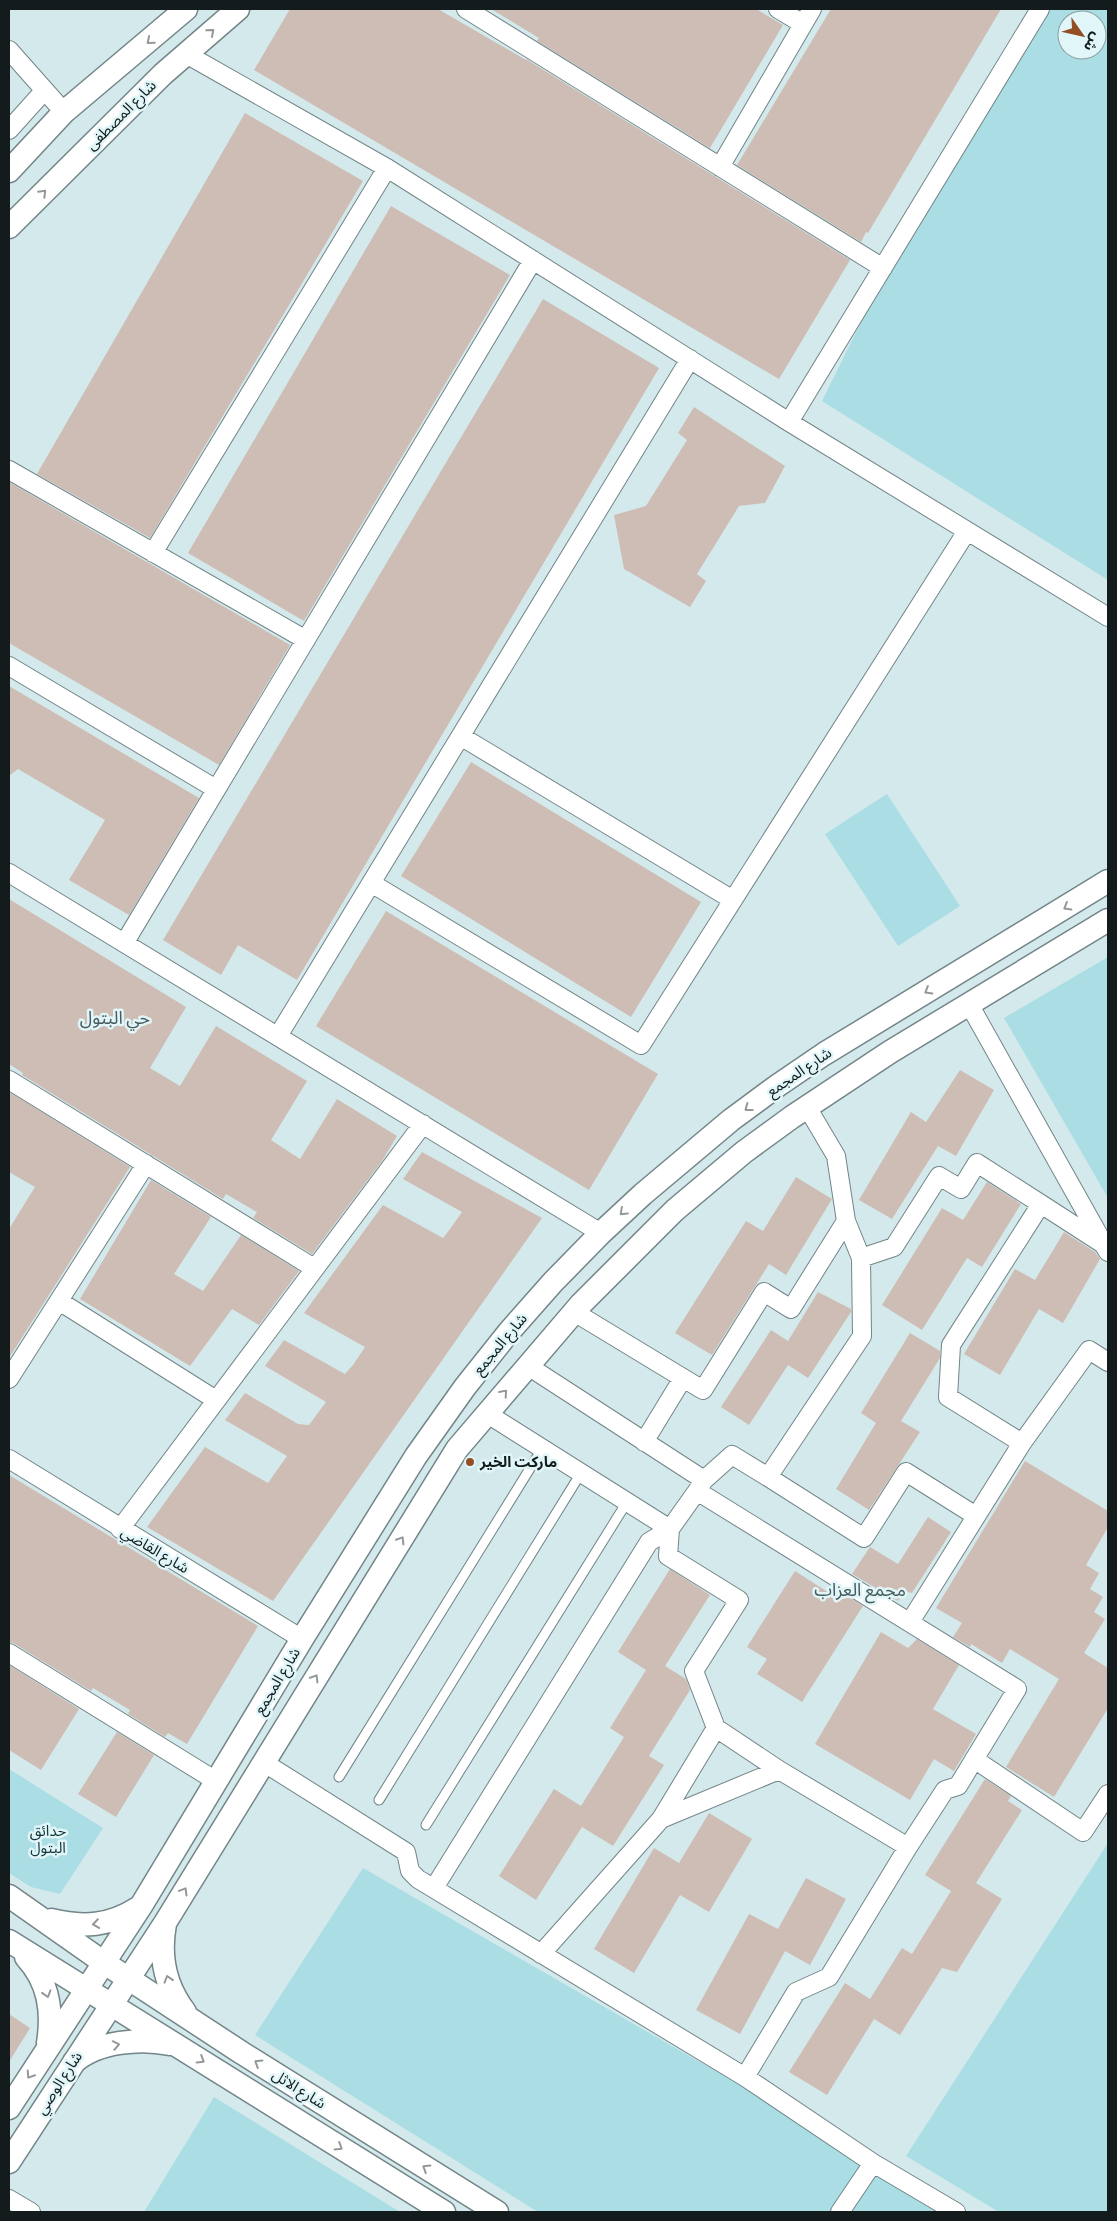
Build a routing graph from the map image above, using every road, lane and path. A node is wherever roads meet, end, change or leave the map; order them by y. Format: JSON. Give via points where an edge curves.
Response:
{"nodes":[{"id":1,"x":186,"y":9,"type":"edge"},
{"id":2,"x":238,"y":9,"type":"edge"},
{"id":3,"x":466,"y":9,"type":"edge"},
{"id":4,"x":778,"y":9,"type":"edge"},
{"id":5,"x":812,"y":9,"type":"edge"},
{"id":6,"x":1040,"y":9,"type":"edge"},
{"id":7,"x":803,"y":24,"type":"junction"},
{"id":8,"x":9,"y":50,"type":"edge"},
{"id":9,"x":186,"y":54,"type":"junction"},
{"id":10,"x":44,"y":91,"type":"junction"},
{"id":11,"x":64,"y":112,"type":"junction"},
{"id":12,"x":9,"y":130,"type":"edge"},
{"id":13,"x":720,"y":167,"type":"junction"},
{"id":14,"x":387,"y":168,"type":"junction"},
{"id":15,"x":9,"y":171,"type":"edge"},
{"id":16,"x":9,"y":227,"type":"edge"},
{"id":17,"x":533,"y":260,"type":"junction"},
{"id":18,"x":883,"y":268,"type":"junction"},
{"id":19,"x":690,"y":360,"type":"junction"},
{"id":20,"x":789,"y":422,"type":"junction"},
{"id":21,"x":9,"y":470,"type":"edge"},
{"id":22,"x":967,"y":531,"type":"junction"},
{"id":23,"x":154,"y":553,"type":"junction"},
{"id":24,"x":1108,"y":617,"type":"edge"},
{"id":25,"x":306,"y":640,"type":"junction"},
{"id":26,"x":9,"y":666,"type":"edge"},
{"id":27,"x":462,"y":737,"type":"junction"},
{"id":28,"x":216,"y":789,"type":"junction"},
{"id":29,"x":9,"y":873,"type":"edge"},
{"id":30,"x":1108,"y":881,"type":"edge"},
{"id":31,"x":371,"y":883,"type":"junction"},
{"id":32,"x":733,"y":900,"type":"junction"},
{"id":33,"x":1108,"y":920,"type":"edge"},
{"id":34,"x":125,"y":942,"type":"junction"},
{"id":35,"x":970,"y":1004,"type":"junction"},
{"id":36,"x":278,"y":1036,"type":"junction"},
{"id":37,"x":9,"y":1080,"type":"edge"},
{"id":38,"x":807,"y":1107,"type":"junction"},
{"id":39,"x":422,"y":1124,"type":"junction"},
{"id":40,"x":146,"y":1164,"type":"junction"},
{"id":41,"x":1042,"y":1204,"type":"junction"},
{"id":42,"x":846,"y":1221,"type":"junction"},
{"id":43,"x":601,"y":1233,"type":"junction"},
{"id":44,"x":1106,"y":1248,"type":"edge"},
{"id":45,"x":861,"y":1258,"type":"junction"},
{"id":46,"x":314,"y":1268,"type":"junction"},
{"id":47,"x":59,"y":1301,"type":"junction"},
{"id":48,"x":574,"y":1312,"type":"junction"},
{"id":49,"x":1108,"y":1362,"type":"edge"},
{"id":50,"x":528,"y":1366,"type":"junction"},
{"id":51,"x":683,"y":1378,"type":"junction"},
{"id":52,"x":9,"y":1379,"type":"edge"},
{"id":53,"x":216,"y":1400,"type":"junction"},
{"id":54,"x":448,"y":1411,"type":"junction"},
{"id":55,"x":486,"y":1413,"type":"junction"},
{"id":56,"x":472,"y":1431,"type":"junction"},
{"id":57,"x":644,"y":1442,"type":"junction"},
{"id":58,"x":1022,"y":1444,"type":"junction"},
{"id":59,"x":542,"y":1449,"type":"junction"},
{"id":60,"x":416,"y":1456,"type":"junction"},
{"id":61,"x":9,"y":1459,"type":"edge"},
{"id":62,"x":443,"y":1473,"type":"junction"},
{"id":63,"x":581,"y":1473,"type":"junction"},
{"id":64,"x":768,"y":1477,"type":"junction"},
{"id":65,"x":700,"y":1486,"type":"junction"},
{"id":66,"x":626,"y":1502,"type":"junction"},
{"id":67,"x":976,"y":1516,"type":"junction"},
{"id":68,"x":120,"y":1529,"type":"junction"},
{"id":69,"x":670,"y":1529,"type":"junction"},
{"id":70,"x":910,"y":1622,"type":"junction"},
{"id":71,"x":302,"y":1639,"type":"junction"},
{"id":72,"x":9,"y":1653,"type":"edge"},
{"id":73,"x":287,"y":1665,"type":"junction"},
{"id":74,"x":296,"y":1708,"type":"junction"},
{"id":75,"x":716,"y":1728,"type":"junction"},
{"id":76,"x":974,"y":1760,"type":"junction"},
{"id":77,"x":263,"y":1762,"type":"junction"},
{"id":78,"x":779,"y":1770,"type":"junction"},
{"id":79,"x":339,"y":1777,"type":"dead end"},
{"id":80,"x":216,"y":1781,"type":"junction"},
{"id":81,"x":1108,"y":1794,"type":"edge"},
{"id":82,"x":379,"y":1800,"type":"dead end"},
{"id":83,"x":661,"y":1820,"type":"junction"},
{"id":84,"x":426,"y":1825,"type":"dead end"},
{"id":85,"x":908,"y":1847,"type":"junction"},
{"id":86,"x":434,"y":1888,"type":"junction"},
{"id":87,"x":9,"y":1896,"type":"edge"},
{"id":88,"x":136,"y":1913,"type":"junction"},
{"id":89,"x":43,"y":1918,"type":"junction"},
{"id":90,"x":160,"y":1930,"type":"junction"},
{"id":91,"x":17,"y":1946,"type":"edge"},
{"id":92,"x":541,"y":1954,"type":"junction"},
{"id":93,"x":106,"y":1984,"type":"junction"},
{"id":94,"x":192,"y":2020,"type":"junction"},
{"id":95,"x":54,"y":2037,"type":"junction"},
{"id":96,"x":177,"y":2045,"type":"junction"},
{"id":97,"x":75,"y":2056,"type":"junction"},
{"id":98,"x":744,"y":2077,"type":"junction"},
{"id":99,"x":9,"y":2108,"type":"edge"},
{"id":100,"x":9,"y":2162,"type":"edge"},
{"id":101,"x":873,"y":2163,"type":"junction"},
{"id":102,"x":457,"y":2188,"type":"junction"},
{"id":103,"x":9,"y":2199,"type":"edge"},
{"id":104,"x":31,"y":2212,"type":"edge"},
{"id":105,"x":443,"y":2212,"type":"edge"},
{"id":106,"x":497,"y":2212,"type":"edge"},
{"id":107,"x":840,"y":2212,"type":"edge"},
{"id":108,"x":956,"y":2212,"type":"edge"}],
"edges":[{"from":1,"to":11,"type":"street","one_way":true},
{"from":9,"to":2,"type":"street","name":"شارع المصطفى","one_way":true},
{"from":3,"to":13,"type":"street"},
{"from":4,"to":7,"type":"street"},
{"from":5,"to":7,"type":"street"},
{"from":6,"to":18,"type":"street"},
{"from":7,"to":13,"type":"street"},
{"from":8,"to":10,"type":"street"},
{"from":9,"to":14,"type":"street"},
{"from":16,"to":9,"type":"street","name":"شارع المصطفى","one_way":true},
{"from":10,"to":11,"type":"street"},
{"from":10,"to":12,"type":"street"},
{"from":11,"to":15,"type":"street"},
{"from":13,"to":18,"type":"street"},
{"from":14,"to":17,"type":"street"},
{"from":14,"to":23,"type":"street"},
{"from":17,"to":19,"type":"street"},
{"from":17,"to":25,"type":"street"},
{"from":18,"to":20,"type":"street"},
{"from":19,"to":20,"type":"street"},
{"from":19,"to":27,"type":"street"},
{"from":20,"to":22,"type":"street"},
{"from":21,"to":23,"type":"street"},
{"from":22,"to":24,"type":"street"},
{"from":22,"to":32,"type":"street"},
{"from":23,"to":25,"type":"street"},
{"from":25,"to":28,"type":"street"},
{"from":26,"to":28,"type":"street"},
{"from":27,"to":31,"type":"street"},
{"from":27,"to":32,"type":"street"},
{"from":28,"to":34,"type":"street"},
{"from":29,"to":34,"type":"street"},
{"from":30,"to":43,"type":"street","name":"شارع المجمع","one_way":true,"via":[[777,1086],[686,1156]]},
{"from":31,"to":32,"type":"street","via":[[641,1045]]},
{"from":31,"to":36,"type":"street"},
{"from":33,"to":35,"type":"street","name":"شارع المجمع"},
{"from":34,"to":36,"type":"street"},
{"from":35,"to":38,"type":"street","name":"شارع المجمع"},
{"from":35,"to":44,"type":"street"},
{"from":36,"to":39,"type":"street"},
{"from":37,"to":40,"type":"street"},
{"from":38,"to":42,"type":"street","via":[[836,1156]]},
{"from":38,"to":48,"type":"street","name":"شارع المجمع","via":[[744,1152],[675,1210]]},
{"from":39,"to":43,"type":"street"},
{"from":39,"to":46,"type":"street"},
{"from":40,"to":46,"type":"street"},
{"from":40,"to":47,"type":"street"},
{"from":41,"to":44,"type":"street"},
{"from":41,"to":45,"type":"street","via":[[977,1163],[961,1189],[939,1176],[894,1247]]},
{"from":41,"to":58,"type":"street","via":[[951,1345],[948,1397]]},
{"from":42,"to":45,"type":"street"},
{"from":42,"to":51,"type":"street","via":[[791,1309],[764,1292],[704,1390]]},
{"from":43,"to":54,"type":"street","name":"شارع المجمع","via":[[508,1333]]},
{"from":45,"to":64,"type":"street","via":[[862,1336]]},
{"from":46,"to":53,"type":"street"},
{"from":47,"to":52,"type":"street"},
{"from":47,"to":53,"type":"street"},
{"from":48,"to":50,"type":"street","name":"شارع المجمع"},
{"from":48,"to":51,"type":"street"},
{"from":49,"to":58,"type":"street","via":[[1090,1350]]},
{"from":55,"to":50,"type":"street","name":"شارع المجمع","one_way":true},
{"from":50,"to":57,"type":"street"},
{"from":51,"to":57,"type":"street"},
{"from":53,"to":68,"type":"street"},
{"from":54,"to":56,"type":"street","via":[[444,1423],[449,1432],[458,1435]]},
{"from":54,"to":60,"type":"street","name":"شارع المجمع"},
{"from":55,"to":56,"type":"street","name":"شارع المجمع"},
{"from":55,"to":59,"type":"street"},
{"from":56,"to":62,"type":"street","name":"شارع المجمع"},
{"from":57,"to":65,"type":"street"},
{"from":58,"to":67,"type":"street"},
{"from":59,"to":63,"type":"street"},
{"from":59,"to":79,"type":"lane"},
{"from":60,"to":62,"type":"street","via":[[431,1450],[440,1453],[445,1461]]},
{"from":60,"to":71,"type":"street","name":"شارع المجمع"},
{"from":61,"to":68,"type":"street","name":"شارع القاضي"},
{"from":74,"to":62,"type":"street","name":"شارع المجمع","one_way":true},
{"from":63,"to":66,"type":"street"},
{"from":63,"to":82,"type":"lane"},
{"from":64,"to":65,"type":"street","via":[[732,1455]]},
{"from":64,"to":67,"type":"street","via":[[864,1538],[906,1472]]},
{"from":65,"to":69,"type":"street"},
{"from":65,"to":70,"type":"street"},
{"from":66,"to":69,"type":"street"},
{"from":66,"to":84,"type":"lane"},
{"from":67,"to":70,"type":"street"},
{"from":68,"to":71,"type":"street","name":"شارع القاضي"},
{"from":69,"to":75,"type":"street","via":[[668,1556],[739,1600],[694,1671]]},
{"from":69,"to":86,"type":"street","via":[[649,1542]]},
{"from":70,"to":76,"type":"street","via":[[1017,1690]]},
{"from":71,"to":73,"type":"street","name":"شارع المجمع"},
{"from":72,"to":80,"type":"street"},
{"from":73,"to":74,"type":"street","via":[[266,1724],[271,1728],[277,1727]]},
{"from":73,"to":80,"type":"street","name":"شارع المجمع"},
{"from":74,"to":77,"type":"street","name":"شارع المجمع"},
{"from":75,"to":78,"type":"street"},
{"from":75,"to":83,"type":"street"},
{"from":76,"to":81,"type":"street","via":[[1083,1832]]},
{"from":76,"to":85,"type":"street","via":[[958,1786],[945,1790]]},
{"from":77,"to":86,"type":"street","via":[[406,1852],[410,1871]]},
{"from":90,"to":77,"type":"street","name":"شارع المجمع","one_way":true},
{"from":78,"to":83,"type":"street"},
{"from":78,"to":85,"type":"street"},
{"from":80,"to":88,"type":"street","name":"شارع المجمع"},
{"from":83,"to":92,"type":"street"},
{"from":85,"to":98,"type":"street","via":[[829,1977],[796,1992]]},
{"from":86,"to":92,"type":"street"},
{"from":87,"to":89,"type":"street"},
{"from":88,"to":89,"type":"street","one_way":true,"via":[[93,1926],[76,1926]]},
{"from":88,"to":90,"type":"street","via":[[138,1927],[143,1932],[150,1934]]},
{"from":88,"to":93,"type":"street","name":"شارع المجمع"},
{"from":89,"to":91,"type":"street","via":[[51,1932],[47,1943],[37,1952]]},
{"from":89,"to":93,"type":"street"},
{"from":90,"to":93,"type":"street","name":"شارع المجمع"},
{"from":94,"to":90,"type":"street","one_way":true,"via":[[176,1999],[166,1975]]},
{"from":91,"to":93,"type":"street","via":[[45,1964]]},
{"from":91,"to":95,"type":"street","one_way":true,"via":[[33,1964],[46,1990]]},
{"from":92,"to":98,"type":"street"},
{"from":93,"to":94,"type":"street","name":"شارع الاثل","via":[[165,2003]]},
{"from":93,"to":95,"type":"street","name":"شارع الوصي"},
{"from":93,"to":96,"type":"street","name":"شارع الاثل","via":[[148,2028]]},
{"from":93,"to":97,"type":"street","name":"شارع الوصي"},
{"from":94,"to":96,"type":"street","via":[[179,2017],[169,2026],[167,2033]]},
{"from":102,"to":94,"type":"street","name":"شارع الاثل","one_way":true},
{"from":95,"to":97,"type":"street","via":[[68,2030],[75,2033],[78,2038]]},
{"from":95,"to":99,"type":"street","name":"شارع الوصي","one_way":true},
{"from":97,"to":96,"type":"street","one_way":true,"via":[[118,2044],[157,2041]]},
{"from":96,"to":105,"type":"street","name":"شارع الاثل","one_way":true},
{"from":97,"to":100,"type":"street","name":"شارع الوصي"},
{"from":98,"to":101,"type":"street"},
{"from":101,"to":107,"type":"street"},
{"from":101,"to":108,"type":"street"},
{"from":102,"to":105,"type":"street"},
{"from":102,"to":106,"type":"street","name":"شارع الاثل"},
{"from":103,"to":104,"type":"street"}]}
